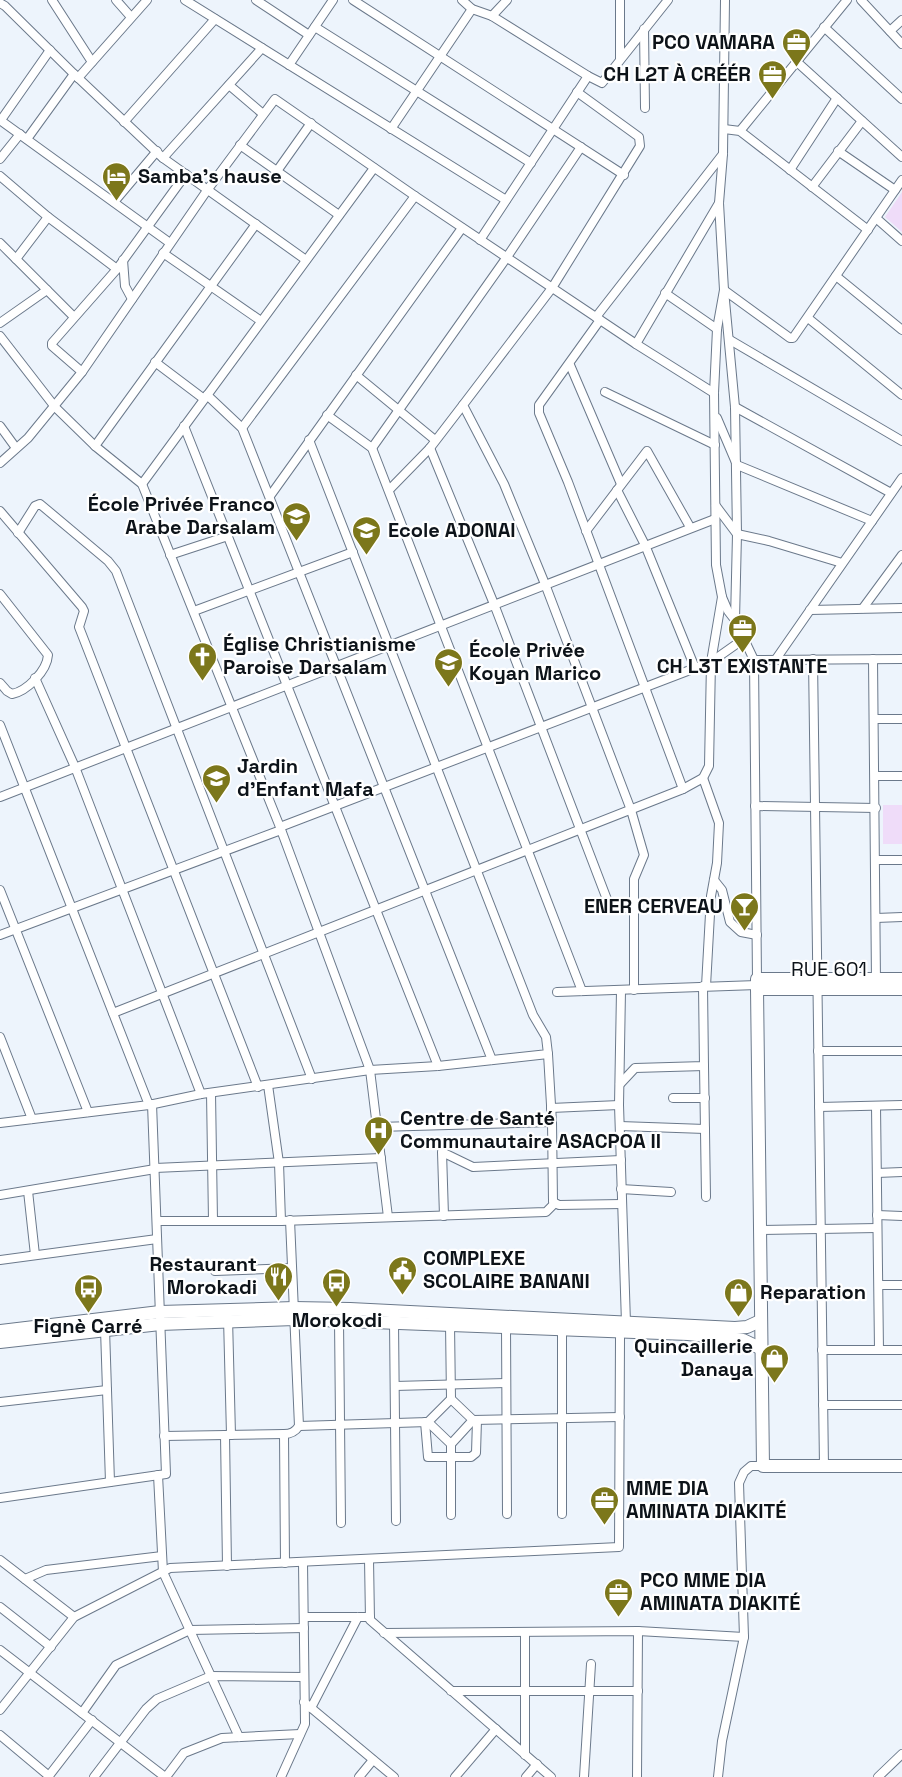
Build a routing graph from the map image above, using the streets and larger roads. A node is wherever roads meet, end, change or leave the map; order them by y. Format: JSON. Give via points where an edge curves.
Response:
{"nodes":[{"id":1,"x":52,"y":0,"type":"edge"},
{"id":2,"x":116,"y":0,"type":"edge"},
{"id":3,"x":147,"y":0,"type":"edge"},
{"id":4,"x":185,"y":0,"type":"edge"},
{"id":5,"x":256,"y":0,"type":"edge"},
{"id":6,"x":333,"y":0,"type":"edge"},
{"id":7,"x":353,"y":0,"type":"edge"},
{"id":8,"x":462,"y":0,"type":"edge"},
{"id":9,"x":507,"y":0,"type":"edge"},
{"id":10,"x":620,"y":0,"type":"edge"},
{"id":11,"x":668,"y":0,"type":"edge"},
{"id":12,"x":725,"y":0,"type":"edge"},
{"id":13,"x":847,"y":0,"type":"edge"},
{"id":14,"x":861,"y":0,"type":"edge"},
{"id":15,"x":0,"y":3,"type":"edge"},
{"id":16,"x":472,"y":9,"type":"junction"},
{"id":17,"x":492,"y":16,"type":"junction"},
{"id":18,"x":131,"y":17,"type":"junction"},
{"id":19,"x":215,"y":19,"type":"junction"},
{"id":20,"x":902,"y":20,"type":"edge"},
{"id":21,"x":315,"y":27,"type":"junction"},
{"id":22,"x":824,"y":27,"type":"junction"},
{"id":23,"x":644,"y":28,"type":"junction"},
{"id":24,"x":890,"y":31,"type":"junction"},
{"id":25,"x":309,"y":35,"type":"junction"},
{"id":26,"x":902,"y":44,"type":"edge"},
{"id":27,"x":262,"y":48,"type":"junction"},
{"id":28,"x":50,"y":50,"type":"junction"},
{"id":29,"x":440,"y":56,"type":"junction"},
{"id":30,"x":620,"y":60,"type":"junction"},
{"id":31,"x":92,"y":62,"type":"junction"},
{"id":32,"x":796,"y":62,"type":"junction"},
{"id":33,"x":289,"y":65,"type":"junction"},
{"id":34,"x":76,"y":76,"type":"junction"},
{"id":35,"x":588,"y":76,"type":"junction"},
{"id":36,"x":229,"y":85,"type":"junction"},
{"id":37,"x":417,"y":91,"type":"junction"},
{"id":38,"x":577,"y":92,"type":"junction"},
{"id":39,"x":837,"y":98,"type":"junction"},
{"id":40,"x":902,"y":99,"type":"edge"},
{"id":41,"x":645,"y":108,"type":"dead end"},
{"id":42,"x":263,"y":114,"type":"junction"},
{"id":43,"x":0,"y":120,"type":"edge"},
{"id":44,"x":861,"y":121,"type":"junction"},
{"id":45,"x":124,"y":122,"type":"junction"},
{"id":46,"x":311,"y":123,"type":"junction"},
{"id":47,"x":391,"y":129,"type":"junction"},
{"id":48,"x":553,"y":129,"type":"junction"},
{"id":49,"x":724,"y":129,"type":"junction"},
{"id":50,"x":740,"y":131,"type":"junction"},
{"id":51,"x":24,"y":137,"type":"junction"},
{"id":52,"x":240,"y":145,"type":"junction"},
{"id":53,"x":581,"y":147,"type":"junction"},
{"id":54,"x":838,"y":151,"type":"junction"},
{"id":55,"x":160,"y":154,"type":"junction"},
{"id":56,"x":723,"y":154,"type":"junction"},
{"id":57,"x":902,"y":158,"type":"edge"},
{"id":58,"x":0,"y":159,"type":"edge"},
{"id":59,"x":531,"y":163,"type":"junction"},
{"id":60,"x":374,"y":168,"type":"junction"},
{"id":61,"x":790,"y":170,"type":"junction"},
{"id":62,"x":277,"y":171,"type":"junction"},
{"id":63,"x":186,"y":174,"type":"junction"},
{"id":64,"x":624,"y":175,"type":"junction"},
{"id":65,"x":0,"y":176,"type":"edge"},
{"id":66,"x":902,"y":180,"type":"edge"},
{"id":67,"x":812,"y":187,"type":"junction"},
{"id":68,"x":208,"y":189,"type":"junction"},
{"id":69,"x":895,"y":190,"type":"junction"},
{"id":70,"x":415,"y":196,"type":"junction"},
{"id":71,"x":506,"y":200,"type":"junction"},
{"id":72,"x":114,"y":202,"type":"junction"},
{"id":73,"x":719,"y":203,"type":"junction"},
{"id":74,"x":339,"y":215,"type":"junction"},
{"id":75,"x":48,"y":217,"type":"junction"},
{"id":76,"x":876,"y":218,"type":"junction"},
{"id":77,"x":256,"y":224,"type":"junction"},
{"id":78,"x":146,"y":226,"type":"junction"},
{"id":79,"x":462,"y":228,"type":"junction"},
{"id":80,"x":868,"y":230,"type":"junction"},
{"id":81,"x":480,"y":240,"type":"junction"},
{"id":82,"x":902,"y":242,"type":"edge"},
{"id":83,"x":0,"y":243,"type":"edge"},
{"id":84,"x":170,"y":243,"type":"junction"},
{"id":85,"x":163,"y":253,"type":"junction"},
{"id":86,"x":507,"y":257,"type":"junction"},
{"id":87,"x":16,"y":259,"type":"junction"},
{"id":88,"x":123,"y":260,"type":"junction"},
{"id":89,"x":306,"y":260,"type":"junction"},
{"id":90,"x":117,"y":269,"type":"junction"},
{"id":91,"x":836,"y":276,"type":"junction"},
{"id":92,"x":211,"y":286,"type":"junction"},
{"id":93,"x":552,"y":288,"type":"junction"},
{"id":94,"x":47,"y":290,"type":"junction"},
{"id":95,"x":724,"y":290,"type":"junction"},
{"id":96,"x":665,"y":293,"type":"junction"},
{"id":97,"x":132,"y":299,"type":"junction"},
{"id":98,"x":74,"y":317,"type":"junction"},
{"id":99,"x":808,"y":318,"type":"junction"},
{"id":100,"x":598,"y":319,"type":"junction"},
{"id":101,"x":261,"y":321,"type":"junction"},
{"id":102,"x":0,"y":323,"type":"edge"},
{"id":103,"x":717,"y":328,"type":"junction"},
{"id":104,"x":902,"y":330,"type":"edge"},
{"id":105,"x":0,"y":336,"type":"edge"},
{"id":106,"x":730,"y":340,"type":"junction"},
{"id":107,"x":636,"y":344,"type":"junction"},
{"id":108,"x":155,"y":362,"type":"junction"},
{"id":109,"x":570,"y":365,"type":"junction"},
{"id":110,"x":82,"y":372,"type":"junction"},
{"id":111,"x":356,"y":375,"type":"junction"},
{"id":112,"x":605,"y":392,"type":"dead end"},
{"id":113,"x":714,"y":393,"type":"junction"},
{"id":114,"x":902,"y":395,"type":"edge"},
{"id":115,"x":206,"y":397,"type":"junction"},
{"id":116,"x":463,"y":405,"type":"junction"},
{"id":117,"x":55,"y":407,"type":"junction"},
{"id":118,"x":735,"y":407,"type":"junction"},
{"id":119,"x":400,"y":410,"type":"junction"},
{"id":120,"x":715,"y":413,"type":"junction"},
{"id":121,"x":327,"y":415,"type":"junction"},
{"id":122,"x":0,"y":426,"type":"edge"},
{"id":123,"x":184,"y":426,"type":"junction"},
{"id":124,"x":242,"y":428,"type":"junction"},
{"id":125,"x":309,"y":440,"type":"junction"},
{"id":126,"x":902,"y":441,"type":"edge"},
{"id":127,"x":432,"y":444,"type":"junction"},
{"id":128,"x":715,"y":445,"type":"junction"},
{"id":129,"x":95,"y":446,"type":"junction"},
{"id":130,"x":16,"y":448,"type":"junction"},
{"id":131,"x":372,"y":448,"type":"junction"},
{"id":132,"x":0,"y":463,"type":"edge"},
{"id":133,"x":736,"y":465,"type":"junction"},
{"id":134,"x":902,"y":478,"type":"edge"},
{"id":135,"x":142,"y":484,"type":"junction"},
{"id":136,"x":619,"y":487,"type":"junction"},
{"id":137,"x":389,"y":490,"type":"junction"},
{"id":138,"x":891,"y":493,"type":"junction"},
{"id":139,"x":270,"y":496,"type":"junction"},
{"id":140,"x":716,"y":506,"type":"junction"},
{"id":141,"x":0,"y":511,"type":"edge"},
{"id":142,"x":715,"y":519,"type":"junction"},
{"id":143,"x":872,"y":521,"type":"junction"},
{"id":144,"x":690,"y":527,"type":"junction"},
{"id":145,"x":586,"y":531,"type":"junction"},
{"id":146,"x":18,"y":532,"type":"junction"},
{"id":147,"x":737,"y":534,"type":"junction"},
{"id":148,"x":228,"y":536,"type":"junction"},
{"id":149,"x":645,"y":545,"type":"junction"},
{"id":150,"x":353,"y":552,"type":"junction"},
{"id":151,"x":170,"y":555,"type":"junction"},
{"id":152,"x":902,"y":555,"type":"edge"},
{"id":153,"x":598,"y":563,"type":"junction"},
{"id":154,"x":842,"y":563,"type":"junction"},
{"id":155,"x":898,"y":566,"type":"edge"},
{"id":156,"x":300,"y":572,"type":"junction"},
{"id":157,"x":545,"y":584,"type":"junction"},
{"id":158,"x":250,"y":590,"type":"junction"},
{"id":159,"x":0,"y":594,"type":"edge"},
{"id":160,"x":722,"y":597,"type":"junction"},
{"id":161,"x":494,"y":604,"type":"junction"},
{"id":162,"x":863,"y":608,"type":"junction"},
{"id":163,"x":902,"y":608,"type":"edge"},
{"id":164,"x":810,"y":610,"type":"junction"},
{"id":165,"x":194,"y":611,"type":"junction"},
{"id":166,"x":735,"y":620,"type":"junction"},
{"id":167,"x":440,"y":625,"type":"junction"},
{"id":168,"x":745,"y":638,"type":"junction"},
{"id":169,"x":388,"y":645,"type":"junction"},
{"id":170,"x":776,"y":659,"type":"junction"},
{"id":171,"x":813,"y":659,"type":"junction"},
{"id":172,"x":873,"y":659,"type":"junction"},
{"id":173,"x":902,"y":659,"type":"edge"},
{"id":174,"x":754,"y":660,"type":"junction"},
{"id":175,"x":711,"y":662,"type":"junction"},
{"id":176,"x":336,"y":665,"type":"junction"},
{"id":177,"x":695,"y":668,"type":"junction"},
{"id":178,"x":35,"y":678,"type":"junction"},
{"id":179,"x":0,"y":683,"type":"edge"},
{"id":180,"x":287,"y":685,"type":"junction"},
{"id":181,"x":645,"y":687,"type":"junction"},
{"id":182,"x":231,"y":706,"type":"junction"},
{"id":183,"x":592,"y":707,"type":"junction"},
{"id":184,"x":874,"y":719,"type":"junction"},
{"id":185,"x":902,"y":719,"type":"edge"},
{"id":186,"x":0,"y":725,"type":"edge"},
{"id":187,"x":542,"y":727,"type":"junction"},
{"id":188,"x":176,"y":728,"type":"junction"},
{"id":189,"x":126,"y":747,"type":"junction"},
{"id":190,"x":488,"y":747,"type":"junction"},
{"id":191,"x":75,"y":767,"type":"junction"},
{"id":192,"x":436,"y":767,"type":"junction"},
{"id":193,"x":875,"y":776,"type":"junction"},
{"id":194,"x":902,"y":776,"type":"edge"},
{"id":195,"x":703,"y":778,"type":"junction"},
{"id":196,"x":384,"y":786,"type":"junction"},
{"id":197,"x":24,"y":787,"type":"junction"},
{"id":198,"x":683,"y":789,"type":"junction"},
{"id":199,"x":0,"y":797,"type":"edge"},
{"id":200,"x":335,"y":805,"type":"junction"},
{"id":201,"x":755,"y":806,"type":"junction"},
{"id":202,"x":815,"y":807,"type":"junction"},
{"id":203,"x":876,"y":808,"type":"junction"},
{"id":204,"x":631,"y":810,"type":"junction"},
{"id":205,"x":280,"y":828,"type":"junction"},
{"id":206,"x":581,"y":829,"type":"junction"},
{"id":207,"x":528,"y":850,"type":"junction"},
{"id":208,"x":224,"y":851,"type":"junction"},
{"id":209,"x":876,"y":860,"type":"junction"},
{"id":210,"x":902,"y":860,"type":"edge"},
{"id":211,"x":173,"y":870,"type":"junction"},
{"id":212,"x":477,"y":870,"type":"junction"},
{"id":213,"x":714,"y":880,"type":"junction"},
{"id":214,"x":0,"y":890,"type":"edge"},
{"id":215,"x":122,"y":890,"type":"junction"},
{"id":216,"x":425,"y":890,"type":"junction"},
{"id":217,"x":72,"y":908,"type":"junction"},
{"id":218,"x":634,"y":909,"type":"junction"},
{"id":219,"x":376,"y":910,"type":"junction"},
{"id":220,"x":902,"y":917,"type":"edge"},
{"id":221,"x":876,"y":918,"type":"junction"},
{"id":222,"x":15,"y":930,"type":"junction"},
{"id":223,"x":319,"y":932,"type":"junction"},
{"id":224,"x":0,"y":935,"type":"edge"},
{"id":225,"x":757,"y":935,"type":"junction"},
{"id":226,"x":264,"y":954,"type":"junction"},
{"id":227,"x":214,"y":974,"type":"junction"},
{"id":228,"x":902,"y":979,"type":"edge"},
{"id":229,"x":757,"y":984,"type":"junction"},
{"id":230,"x":817,"y":984,"type":"junction"},
{"id":231,"x":876,"y":984,"type":"junction"},
{"id":232,"x":704,"y":986,"type":"junction"},
{"id":233,"x":902,"y":989,"type":"edge"},
{"id":234,"x":621,"y":990,"type":"junction"},
{"id":235,"x":634,"y":990,"type":"junction"},
{"id":236,"x":582,"y":991,"type":"junction"},
{"id":237,"x":557,"y":992,"type":"dead end"},
{"id":238,"x":162,"y":994,"type":"junction"},
{"id":239,"x":113,"y":1013,"type":"junction"},
{"id":240,"x":0,"y":1037,"type":"edge"},
{"id":241,"x":818,"y":1051,"type":"junction"},
{"id":242,"x":902,"y":1051,"type":"edge"},
{"id":243,"x":548,"y":1054,"type":"junction"},
{"id":244,"x":492,"y":1060,"type":"junction"},
{"id":245,"x":438,"y":1066,"type":"junction"},
{"id":246,"x":704,"y":1066,"type":"junction"},
{"id":247,"x":370,"y":1070,"type":"junction"},
{"id":248,"x":312,"y":1079,"type":"junction"},
{"id":249,"x":620,"y":1084,"type":"junction"},
{"id":250,"x":268,"y":1085,"type":"junction"},
{"id":251,"x":258,"y":1087,"type":"junction"},
{"id":252,"x":211,"y":1093,"type":"junction"},
{"id":253,"x":201,"y":1094,"type":"junction"},
{"id":254,"x":673,"y":1098,"type":"dead end"},
{"id":255,"x":705,"y":1098,"type":"junction"},
{"id":256,"x":151,"y":1105,"type":"junction"},
{"id":257,"x":619,"y":1105,"type":"junction"},
{"id":258,"x":876,"y":1106,"type":"junction"},
{"id":259,"x":902,"y":1106,"type":"edge"},
{"id":260,"x":819,"y":1107,"type":"junction"},
{"id":261,"x":551,"y":1108,"type":"junction"},
{"id":262,"x":88,"y":1112,"type":"junction"},
{"id":263,"x":33,"y":1119,"type":"junction"},
{"id":264,"x":552,"y":1122,"type":"junction"},
{"id":265,"x":0,"y":1123,"type":"edge"},
{"id":266,"x":620,"y":1126,"type":"junction"},
{"id":267,"x":378,"y":1127,"type":"junction"},
{"id":268,"x":705,"y":1129,"type":"junction"},
{"id":269,"x":381,"y":1158,"type":"junction"},
{"id":270,"x":621,"y":1160,"type":"junction"},
{"id":271,"x":279,"y":1163,"type":"junction"},
{"id":272,"x":552,"y":1163,"type":"junction"},
{"id":273,"x":212,"y":1166,"type":"junction"},
{"id":274,"x":155,"y":1169,"type":"junction"},
{"id":275,"x":877,"y":1173,"type":"junction"},
{"id":276,"x":902,"y":1173,"type":"edge"},
{"id":277,"x":621,"y":1189,"type":"junction"},
{"id":278,"x":28,"y":1191,"type":"junction"},
{"id":279,"x":671,"y":1192,"type":"dead end"},
{"id":280,"x":0,"y":1195,"type":"edge"},
{"id":281,"x":706,"y":1197,"type":"dead end"},
{"id":282,"x":555,"y":1203,"type":"junction"},
{"id":283,"x":622,"y":1204,"type":"junction"},
{"id":284,"x":877,"y":1215,"type":"junction"},
{"id":285,"x":444,"y":1216,"type":"junction"},
{"id":286,"x":902,"y":1216,"type":"edge"},
{"id":287,"x":388,"y":1217,"type":"junction"},
{"id":288,"x":286,"y":1220,"type":"junction"},
{"id":289,"x":157,"y":1221,"type":"junction"},
{"id":290,"x":213,"y":1221,"type":"junction"},
{"id":291,"x":877,"y":1228,"type":"junction"},
{"id":292,"x":821,"y":1229,"type":"junction"},
{"id":293,"x":759,"y":1230,"type":"junction"},
{"id":294,"x":157,"y":1239,"type":"junction"},
{"id":295,"x":35,"y":1256,"type":"junction"},
{"id":296,"x":0,"y":1260,"type":"edge"},
{"id":297,"x":292,"y":1268,"type":"junction"},
{"id":298,"x":215,"y":1271,"type":"dead end"},
{"id":299,"x":879,"y":1285,"type":"junction"},
{"id":300,"x":902,"y":1285,"type":"edge"},
{"id":301,"x":294,"y":1314,"type":"junction"},
{"id":302,"x":228,"y":1316,"type":"junction"},
{"id":303,"x":160,"y":1318,"type":"junction"},
{"id":304,"x":339,"y":1320,"type":"junction"},
{"id":305,"x":760,"y":1321,"type":"junction"},
{"id":306,"x":394,"y":1322,"type":"junction"},
{"id":307,"x":626,"y":1323,"type":"junction"},
{"id":308,"x":450,"y":1324,"type":"junction"},
{"id":309,"x":506,"y":1327,"type":"junction"},
{"id":310,"x":105,"y":1329,"type":"junction"},
{"id":311,"x":562,"y":1329,"type":"junction"},
{"id":312,"x":0,"y":1331,"type":"edge"},
{"id":313,"x":620,"y":1338,"type":"dead end"},
{"id":314,"x":0,"y":1342,"type":"edge"},
{"id":315,"x":762,"y":1349,"type":"junction"},
{"id":316,"x":822,"y":1350,"type":"junction"},
{"id":317,"x":879,"y":1350,"type":"junction"},
{"id":318,"x":902,"y":1350,"type":"edge"},
{"id":319,"x":506,"y":1383,"type":"junction"},
{"id":320,"x":451,"y":1384,"type":"junction"},
{"id":321,"x":395,"y":1386,"type":"junction"},
{"id":322,"x":107,"y":1390,"type":"junction"},
{"id":323,"x":451,"y":1398,"type":"junction"},
{"id":324,"x":0,"y":1402,"type":"edge"},
{"id":325,"x":902,"y":1405,"type":"edge"},
{"id":326,"x":823,"y":1406,"type":"junction"},
{"id":327,"x":620,"y":1417,"type":"junction"},
{"id":328,"x":562,"y":1418,"type":"junction"},
{"id":329,"x":506,"y":1419,"type":"junction"},
{"id":330,"x":475,"y":1420,"type":"junction"},
{"id":331,"x":427,"y":1422,"type":"junction"},
{"id":332,"x":395,"y":1423,"type":"junction"},
{"id":333,"x":340,"y":1425,"type":"junction"},
{"id":334,"x":299,"y":1426,"type":"junction"},
{"id":335,"x":284,"y":1434,"type":"junction"},
{"id":336,"x":228,"y":1435,"type":"junction"},
{"id":337,"x":164,"y":1436,"type":"junction"},
{"id":338,"x":451,"y":1444,"type":"junction"},
{"id":339,"x":451,"y":1458,"type":"junction"},
{"id":340,"x":763,"y":1466,"type":"junction"},
{"id":341,"x":824,"y":1466,"type":"junction"},
{"id":342,"x":902,"y":1466,"type":"edge"},
{"id":343,"x":158,"y":1475,"type":"junction"},
{"id":344,"x":110,"y":1482,"type":"junction"},
{"id":345,"x":0,"y":1498,"type":"edge"},
{"id":346,"x":507,"y":1514,"type":"dead end"},
{"id":347,"x":562,"y":1514,"type":"dead end"},
{"id":348,"x":451,"y":1515,"type":"dead end"},
{"id":349,"x":396,"y":1521,"type":"dead end"},
{"id":350,"x":341,"y":1523,"type":"dead end"},
{"id":351,"x":162,"y":1556,"type":"junction"},
{"id":352,"x":369,"y":1559,"type":"junction"},
{"id":353,"x":0,"y":1560,"type":"edge"},
{"id":354,"x":303,"y":1562,"type":"junction"},
{"id":355,"x":285,"y":1563,"type":"junction"},
{"id":356,"x":226,"y":1566,"type":"junction"},
{"id":357,"x":163,"y":1572,"type":"junction"},
{"id":358,"x":25,"y":1579,"type":"junction"},
{"id":359,"x":0,"y":1607,"type":"edge"},
{"id":360,"x":74,"y":1617,"type":"junction"},
{"id":361,"x":304,"y":1617,"type":"junction"},
{"id":362,"x":358,"y":1617,"type":"junction"},
{"id":363,"x":370,"y":1617,"type":"junction"},
{"id":364,"x":304,"y":1628,"type":"junction"},
{"id":365,"x":190,"y":1630,"type":"junction"},
{"id":366,"x":638,"y":1631,"type":"junction"},
{"id":367,"x":525,"y":1632,"type":"junction"},
{"id":368,"x":384,"y":1633,"type":"junction"},
{"id":369,"x":744,"y":1637,"type":"junction"},
{"id":370,"x":51,"y":1647,"type":"junction"},
{"id":371,"x":0,"y":1650,"type":"edge"},
{"id":372,"x":591,"y":1664,"type":"dead end"},
{"id":373,"x":30,"y":1673,"type":"junction"},
{"id":374,"x":211,"y":1676,"type":"junction"},
{"id":375,"x":304,"y":1677,"type":"junction"},
{"id":376,"x":451,"y":1691,"type":"junction"},
{"id":377,"x":525,"y":1691,"type":"junction"},
{"id":378,"x":589,"y":1691,"type":"junction"},
{"id":379,"x":638,"y":1691,"type":"junction"},
{"id":380,"x":308,"y":1705,"type":"junction"},
{"id":381,"x":0,"y":1710,"type":"edge"},
{"id":382,"x":82,"y":1713,"type":"junction"},
{"id":383,"x":92,"y":1720,"type":"junction"},
{"id":384,"x":496,"y":1729,"type":"junction"},
{"id":385,"x":300,"y":1734,"type":"junction"},
{"id":386,"x":0,"y":1735,"type":"edge"},
{"id":387,"x":239,"y":1737,"type":"junction"},
{"id":388,"x":121,"y":1743,"type":"junction"},
{"id":389,"x":902,"y":1754,"type":"edge"},
{"id":390,"x":525,"y":1755,"type":"junction"},
{"id":391,"x":373,"y":1760,"type":"junction"},
{"id":392,"x":537,"y":1764,"type":"junction"},
{"id":393,"x":49,"y":1776,"type":"edge"},
{"id":394,"x":94,"y":1777,"type":"edge"},
{"id":395,"x":166,"y":1777,"type":"edge"},
{"id":396,"x":281,"y":1777,"type":"edge"},
{"id":397,"x":359,"y":1777,"type":"edge"},
{"id":398,"x":394,"y":1777,"type":"edge"},
{"id":399,"x":455,"y":1777,"type":"edge"},
{"id":400,"x":526,"y":1777,"type":"edge"},
{"id":401,"x":551,"y":1777,"type":"edge"},
{"id":402,"x":584,"y":1777,"type":"edge"},
{"id":403,"x":637,"y":1777,"type":"edge"},
{"id":404,"x":718,"y":1777,"type":"edge"},
{"id":405,"x":878,"y":1777,"type":"edge"}],
"edges":[{"from":1,"to":31,"type":"street"},
{"from":2,"to":18,"type":"street"},
{"from":3,"to":18,"type":"street"},
{"from":4,"to":19,"type":"street"},
{"from":5,"to":25,"type":"street"},
{"from":6,"to":21,"type":"street"},
{"from":7,"to":29,"type":"street"},
{"from":8,"to":16,"type":"street"},
{"from":9,"to":17,"type":"street"},
{"from":10,"to":30,"type":"street"},
{"from":11,"to":23,"type":"street"},
{"from":12,"to":49,"type":"street"},
{"from":13,"to":22,"type":"street"},
{"from":14,"to":24,"type":"street"},
{"from":15,"to":28,"type":"street"},
{"from":16,"to":17,"type":"street"},
{"from":16,"to":29,"type":"street"},
{"from":17,"to":35,"type":"street"},
{"from":18,"to":31,"type":"street"},
{"from":19,"to":27,"type":"street"},
{"from":19,"to":45,"type":"street"},
{"from":20,"to":24,"type":"street"},
{"from":21,"to":25,"type":"street"},
{"from":21,"to":37,"type":"street"},
{"from":22,"to":32,"type":"street"},
{"from":22,"to":40,"type":"street"},
{"from":23,"to":30,"type":"street"},
{"from":23,"to":41,"type":"street"},
{"from":24,"to":26,"type":"street"},
{"from":25,"to":33,"type":"street"},
{"from":27,"to":33,"type":"street"},
{"from":27,"to":36,"type":"street"},
{"from":28,"to":34,"type":"street"},
{"from":28,"to":43,"type":"street"},
{"from":29,"to":37,"type":"street"},
{"from":29,"to":48,"type":"street"},
{"from":30,"to":35,"type":"street","via":[[604,81]]},
{"from":31,"to":34,"type":"street"},
{"from":32,"to":39,"type":"street"},
{"from":32,"to":50,"type":"street"},
{"from":33,"to":47,"type":"street"},
{"from":34,"to":45,"type":"street"},
{"from":34,"to":51,"type":"street"},
{"from":35,"to":38,"type":"street"},
{"from":36,"to":42,"type":"street"},
{"from":36,"to":55,"type":"street"},
{"from":37,"to":47,"type":"street"},
{"from":37,"to":59,"type":"street"},
{"from":38,"to":48,"type":"street"},
{"from":38,"to":64,"type":"street","via":[[639,137],[640,147]]},
{"from":39,"to":44,"type":"street"},
{"from":39,"to":61,"type":"street"},
{"from":42,"to":46,"type":"street","via":[[277,99]]},
{"from":42,"to":52,"type":"street"},
{"from":43,"to":51,"type":"street"},
{"from":44,"to":54,"type":"street"},
{"from":44,"to":57,"type":"street"},
{"from":45,"to":55,"type":"street"},
{"from":46,"to":60,"type":"street"},
{"from":46,"to":62,"type":"street"},
{"from":47,"to":71,"type":"street"},
{"from":48,"to":53,"type":"street"},
{"from":48,"to":59,"type":"street"},
{"from":49,"to":50,"type":"street"},
{"from":49,"to":56,"type":"street"},
{"from":50,"to":61,"type":"street"},
{"from":51,"to":58,"type":"street"},
{"from":51,"to":72,"type":"street"},
{"from":52,"to":62,"type":"street"},
{"from":52,"to":68,"type":"street"},
{"from":53,"to":64,"type":"street"},
{"from":53,"to":86,"type":"street"},
{"from":54,"to":67,"type":"street"},
{"from":54,"to":69,"type":"street"},
{"from":55,"to":63,"type":"street"},
{"from":55,"to":72,"type":"street"},
{"from":56,"to":73,"type":"street"},
{"from":56,"to":100,"type":"street"},
{"from":59,"to":71,"type":"street"},
{"from":60,"to":70,"type":"street"},
{"from":60,"to":74,"type":"street"},
{"from":61,"to":67,"type":"street"},
{"from":62,"to":74,"type":"street"},
{"from":63,"to":68,"type":"street"},
{"from":63,"to":78,"type":"street"},
{"from":64,"to":93,"type":"street"},
{"from":65,"to":75,"type":"street"},
{"from":66,"to":69,"type":"street"},
{"from":67,"to":80,"type":"street"},
{"from":68,"to":77,"type":"street"},
{"from":68,"to":84,"type":"street"},
{"from":69,"to":76,"type":"street"},
{"from":70,"to":79,"type":"street"},
{"from":70,"to":124,"type":"street"},
{"from":71,"to":81,"type":"street"},
{"from":72,"to":78,"type":"street"},
{"from":73,"to":95,"type":"street"},
{"from":73,"to":96,"type":"street"},
{"from":74,"to":89,"type":"street"},
{"from":75,"to":87,"type":"street"},
{"from":75,"to":90,"type":"street"},
{"from":76,"to":80,"type":"street"},
{"from":76,"to":82,"type":"street"},
{"from":77,"to":89,"type":"street"},
{"from":77,"to":92,"type":"street"},
{"from":78,"to":84,"type":"street"},
{"from":78,"to":88,"type":"street"},
{"from":79,"to":81,"type":"street"},
{"from":79,"to":111,"type":"street"},
{"from":80,"to":91,"type":"street"},
{"from":81,"to":86,"type":"street"},
{"from":83,"to":87,"type":"street"},
{"from":84,"to":85,"type":"street"},
{"from":85,"to":92,"type":"street"},
{"from":85,"to":97,"type":"street"},
{"from":86,"to":93,"type":"street"},
{"from":86,"to":119,"type":"street"},
{"from":87,"to":94,"type":"street"},
{"from":88,"to":90,"type":"street"},
{"from":88,"to":97,"type":"street"},
{"from":89,"to":101,"type":"street"},
{"from":90,"to":98,"type":"street"},
{"from":91,"to":99,"type":"street"},
{"from":91,"to":104,"type":"street"},
{"from":92,"to":101,"type":"street"},
{"from":92,"to":108,"type":"street"},
{"from":93,"to":100,"type":"street"},
{"from":93,"to":116,"type":"street"},
{"from":94,"to":98,"type":"street"},
{"from":94,"to":102,"type":"street"},
{"from":95,"to":99,"type":"street","via":[[790,338]]},
{"from":95,"to":103,"type":"street"},
{"from":95,"to":106,"type":"street"},
{"from":96,"to":103,"type":"street"},
{"from":96,"to":107,"type":"street"},
{"from":97,"to":110,"type":"street"},
{"from":98,"to":110,"type":"street","via":[[51,344]]},
{"from":99,"to":114,"type":"street"},
{"from":100,"to":107,"type":"street"},
{"from":100,"to":109,"type":"street"},
{"from":101,"to":115,"type":"street"},
{"from":103,"to":113,"type":"street"},
{"from":105,"to":117,"type":"street"},
{"from":106,"to":118,"type":"street"},
{"from":106,"to":126,"type":"street"},
{"from":107,"to":113,"type":"street"},
{"from":108,"to":115,"type":"street"},
{"from":108,"to":129,"type":"street"},
{"from":109,"to":136,"type":"street"},
{"from":109,"to":145,"type":"street","via":[[539,405],[539,413]]},
{"from":110,"to":117,"type":"street"},
{"from":111,"to":119,"type":"street"},
{"from":111,"to":121,"type":"street"},
{"from":112,"to":128,"type":"street"},
{"from":113,"to":120,"type":"street"},
{"from":115,"to":123,"type":"street"},
{"from":115,"to":124,"type":"street"},
{"from":116,"to":127,"type":"street"},
{"from":116,"to":157,"type":"street","via":[[504,484]]},
{"from":117,"to":129,"type":"street"},
{"from":117,"to":130,"type":"street"},
{"from":118,"to":133,"type":"street"},
{"from":118,"to":138,"type":"street"},
{"from":119,"to":127,"type":"street"},
{"from":119,"to":131,"type":"street"},
{"from":120,"to":128,"type":"street"},
{"from":120,"to":133,"type":"street"},
{"from":121,"to":125,"type":"street"},
{"from":121,"to":131,"type":"street"},
{"from":122,"to":130,"type":"street"},
{"from":123,"to":135,"type":"street"},
{"from":123,"to":148,"type":"street"},
{"from":124,"to":139,"type":"street"},
{"from":125,"to":139,"type":"street"},
{"from":125,"to":150,"type":"street"},
{"from":127,"to":137,"type":"street"},
{"from":127,"to":161,"type":"street"},
{"from":128,"to":140,"type":"street"},
{"from":129,"to":135,"type":"street"},
{"from":130,"to":132,"type":"street"},
{"from":131,"to":137,"type":"street"},
{"from":133,"to":143,"type":"street"},
{"from":133,"to":147,"type":"street"},
{"from":134,"to":138,"type":"street"},
{"from":135,"to":151,"type":"street"},
{"from":136,"to":144,"type":"street","via":[[645,452],[649,452]]},
{"from":136,"to":145,"type":"street"},
{"from":136,"to":149,"type":"street"},
{"from":137,"to":167,"type":"street"},
{"from":138,"to":143,"type":"street"},
{"from":139,"to":156,"type":"street"},
{"from":140,"to":142,"type":"street"},
{"from":140,"to":147,"type":"street"},
{"from":141,"to":146,"type":"street"},
{"from":142,"to":144,"type":"street"},
{"from":142,"to":160,"type":"street","via":[[716,565]]},
{"from":143,"to":154,"type":"street"},
{"from":144,"to":149,"type":"street"},
{"from":145,"to":153,"type":"street"},
{"from":146,"to":188,"type":"street","via":[[40,504],[108,561],[116,571]]},
{"from":146,"to":189,"type":"street","via":[[82,607],[79,627]]},
{"from":147,"to":154,"type":"street"},
{"from":147,"to":166,"type":"street"},
{"from":148,"to":151,"type":"street"},
{"from":148,"to":158,"type":"street"},
{"from":149,"to":153,"type":"street"},
{"from":149,"to":177,"type":"street"},
{"from":150,"to":156,"type":"street"},
{"from":150,"to":169,"type":"street"},
{"from":151,"to":165,"type":"street"},
{"from":152,"to":155,"type":"street"},
{"from":153,"to":157,"type":"street"},
{"from":153,"to":181,"type":"street"},
{"from":154,"to":164,"type":"street"},
{"from":155,"to":162,"type":"street"},
{"from":156,"to":158,"type":"street"},
{"from":156,"to":176,"type":"street"},
{"from":157,"to":161,"type":"street"},
{"from":157,"to":183,"type":"street"},
{"from":158,"to":165,"type":"street"},
{"from":158,"to":180,"type":"street"},
{"from":159,"to":178,"type":"street","via":[[48,656],[48,662]]},
{"from":160,"to":166,"type":"street"},
{"from":160,"to":175,"type":"street"},
{"from":161,"to":167,"type":"street"},
{"from":161,"to":187,"type":"street"},
{"from":162,"to":163,"type":"street"},
{"from":162,"to":164,"type":"street"},
{"from":164,"to":170,"type":"street"},
{"from":165,"to":182,"type":"street"},
{"from":166,"to":168,"type":"street"},
{"from":167,"to":169,"type":"street"},
{"from":167,"to":190,"type":"street"},
{"from":168,"to":174,"type":"street"},
{"from":168,"to":175,"type":"street"},
{"from":169,"to":176,"type":"street"},
{"from":169,"to":192,"type":"street"},
{"from":170,"to":171,"type":"street"},
{"from":170,"to":174,"type":"street"},
{"from":171,"to":172,"type":"street"},
{"from":171,"to":202,"type":"street"},
{"from":172,"to":173,"type":"street"},
{"from":172,"to":184,"type":"street"},
{"from":174,"to":201,"type":"street"},
{"from":175,"to":177,"type":"street"},
{"from":175,"to":195,"type":"street","via":[[709,766]]},
{"from":176,"to":180,"type":"street"},
{"from":176,"to":196,"type":"street"},
{"from":177,"to":181,"type":"street"},
{"from":178,"to":179,"type":"street","via":[[12,694]]},
{"from":178,"to":191,"type":"street"},
{"from":180,"to":182,"type":"street"},
{"from":180,"to":200,"type":"street"},
{"from":181,"to":183,"type":"street"},
{"from":181,"to":198,"type":"street"},
{"from":182,"to":188,"type":"street"},
{"from":182,"to":205,"type":"street"},
{"from":183,"to":187,"type":"street"},
{"from":183,"to":204,"type":"street"},
{"from":184,"to":185,"type":"street"},
{"from":184,"to":193,"type":"street"},
{"from":186,"to":197,"type":"street"},
{"from":187,"to":190,"type":"street"},
{"from":187,"to":206,"type":"street"},
{"from":188,"to":189,"type":"street"},
{"from":188,"to":208,"type":"street"},
{"from":189,"to":191,"type":"street"},
{"from":189,"to":211,"type":"street"},
{"from":190,"to":192,"type":"street"},
{"from":190,"to":207,"type":"street"},
{"from":191,"to":197,"type":"street"},
{"from":191,"to":215,"type":"street"},
{"from":192,"to":196,"type":"street"},
{"from":192,"to":212,"type":"street"},
{"from":193,"to":194,"type":"street"},
{"from":193,"to":203,"type":"street"},
{"from":195,"to":198,"type":"street"},
{"from":195,"to":213,"type":"street","via":[[719,823]]},
{"from":196,"to":200,"type":"street"},
{"from":196,"to":216,"type":"street"},
{"from":197,"to":199,"type":"street"},
{"from":197,"to":217,"type":"street"},
{"from":198,"to":204,"type":"street"},
{"from":200,"to":205,"type":"street"},
{"from":200,"to":219,"type":"street"},
{"from":201,"to":202,"type":"street"},
{"from":201,"to":225,"type":"street"},
{"from":202,"to":203,"type":"street"},
{"from":202,"to":230,"type":"street"},
{"from":203,"to":209,"type":"street"},
{"from":204,"to":206,"type":"street"},
{"from":204,"to":218,"type":"street","via":[[644,855],[634,879]]},
{"from":205,"to":208,"type":"street"},
{"from":205,"to":223,"type":"street"},
{"from":206,"to":207,"type":"street"},
{"from":206,"to":218,"type":"street","via":[[608,902],[615,908]]},
{"from":207,"to":212,"type":"street"},
{"from":207,"to":236,"type":"street"},
{"from":208,"to":211,"type":"street"},
{"from":208,"to":226,"type":"street"},
{"from":209,"to":210,"type":"street"},
{"from":209,"to":221,"type":"street"},
{"from":211,"to":215,"type":"street"},
{"from":211,"to":227,"type":"street"},
{"from":212,"to":216,"type":"street"},
{"from":212,"to":243,"type":"street","via":[[533,1015],[546,1037]]},
{"from":213,"to":225,"type":"street","via":[[722,890],[730,922],[741,932]]},
{"from":213,"to":232,"type":"street"},
{"from":214,"to":222,"type":"street"},
{"from":215,"to":217,"type":"street"},
{"from":215,"to":238,"type":"street"},
{"from":216,"to":219,"type":"street"},
{"from":216,"to":244,"type":"street"},
{"from":217,"to":222,"type":"street"},
{"from":217,"to":239,"type":"street"},
{"from":218,"to":235,"type":"street"},
{"from":219,"to":223,"type":"street"},
{"from":219,"to":245,"type":"street"},
{"from":220,"to":221,"type":"street"},
{"from":221,"to":231,"type":"street"},
{"from":222,"to":224,"type":"street"},
{"from":222,"to":262,"type":"street"},
{"from":223,"to":226,"type":"street"},
{"from":223,"to":247,"type":"street"},
{"from":225,"to":229,"type":"street"},
{"from":226,"to":227,"type":"street"},
{"from":226,"to":248,"type":"street"},
{"from":227,"to":238,"type":"street"},
{"from":227,"to":251,"type":"street"},
{"from":228,"to":231,"type":"street","name":"RUE 601"},
{"from":229,"to":230,"type":"street","name":"RUE 601"},
{"from":229,"to":232,"type":"street"},
{"from":229,"to":293,"type":"street"},
{"from":230,"to":231,"type":"street","name":"RUE 601"},
{"from":230,"to":241,"type":"street"},
{"from":231,"to":233,"type":"street","name":"RUE 601"},
{"from":232,"to":235,"type":"street"},
{"from":232,"to":246,"type":"street"},
{"from":234,"to":235,"type":"street"},
{"from":234,"to":236,"type":"street"},
{"from":234,"to":249,"type":"street"},
{"from":236,"to":237,"type":"street"},
{"from":238,"to":239,"type":"street"},
{"from":238,"to":253,"type":"street"},
{"from":239,"to":256,"type":"street"},
{"from":240,"to":263,"type":"street"},
{"from":241,"to":242,"type":"street"},
{"from":241,"to":260,"type":"street"},
{"from":243,"to":244,"type":"street"},
{"from":243,"to":261,"type":"street"},
{"from":244,"to":245,"type":"street"},
{"from":245,"to":247,"type":"street"},
{"from":246,"to":249,"type":"street","via":[[635,1068]]},
{"from":246,"to":255,"type":"street"},
{"from":247,"to":248,"type":"street"},
{"from":247,"to":267,"type":"street"},
{"from":248,"to":250,"type":"street"},
{"from":249,"to":257,"type":"street"},
{"from":250,"to":251,"type":"street"},
{"from":250,"to":271,"type":"street"},
{"from":251,"to":252,"type":"street"},
{"from":252,"to":253,"type":"street"},
{"from":252,"to":273,"type":"street"},
{"from":253,"to":256,"type":"street"},
{"from":254,"to":255,"type":"street"},
{"from":255,"to":268,"type":"street"},
{"from":256,"to":262,"type":"street"},
{"from":256,"to":274,"type":"street"},
{"from":257,"to":261,"type":"street"},
{"from":257,"to":266,"type":"street"},
{"from":258,"to":259,"type":"street"},
{"from":258,"to":260,"type":"street"},
{"from":258,"to":275,"type":"street"},
{"from":260,"to":292,"type":"street"},
{"from":261,"to":264,"type":"street"},
{"from":262,"to":263,"type":"street"},
{"from":263,"to":265,"type":"street"},
{"from":264,"to":267,"type":"street"},
{"from":264,"to":272,"type":"street"},
{"from":266,"to":268,"type":"street"},
{"from":266,"to":270,"type":"street"},
{"from":267,"to":269,"type":"street"},
{"from":268,"to":281,"type":"street"},
{"from":269,"to":271,"type":"street"},
{"from":269,"to":287,"type":"street"},
{"from":270,"to":272,"type":"street"},
{"from":270,"to":277,"type":"street"},
{"from":271,"to":273,"type":"street"},
{"from":271,"to":288,"type":"street"},
{"from":272,"to":282,"type":"street"},
{"from":272,"to":285,"type":"street","via":[[473,1167],[442,1152]]},
{"from":273,"to":274,"type":"street"},
{"from":273,"to":290,"type":"street"},
{"from":274,"to":278,"type":"street"},
{"from":274,"to":289,"type":"street"},
{"from":275,"to":276,"type":"street"},
{"from":275,"to":284,"type":"street"},
{"from":277,"to":279,"type":"street"},
{"from":277,"to":283,"type":"street"},
{"from":278,"to":280,"type":"street"},
{"from":278,"to":295,"type":"street"},
{"from":282,"to":283,"type":"street"},
{"from":282,"to":285,"type":"street","via":[[546,1212]]},
{"from":283,"to":307,"type":"street"},
{"from":284,"to":286,"type":"street"},
{"from":284,"to":291,"type":"street"},
{"from":285,"to":287,"type":"street"},
{"from":287,"to":288,"type":"street"},
{"from":288,"to":290,"type":"street"},
{"from":288,"to":297,"type":"street"},
{"from":289,"to":290,"type":"street"},
{"from":289,"to":294,"type":"street"},
{"from":291,"to":292,"type":"street"},
{"from":291,"to":299,"type":"street"},
{"from":292,"to":293,"type":"street"},
{"from":292,"to":316,"type":"street"},
{"from":293,"to":305,"type":"street"},
{"from":294,"to":295,"type":"street"},
{"from":294,"to":303,"type":"street"},
{"from":295,"to":296,"type":"street"},
{"from":297,"to":298,"type":"street"},
{"from":297,"to":301,"type":"street"},
{"from":299,"to":300,"type":"street"},
{"from":299,"to":317,"type":"street"},
{"from":301,"to":302,"type":"street"},
{"from":301,"to":304,"type":"street"},
{"from":301,"to":307,"type":"street","via":[[350,1309]]},
{"from":301,"to":334,"type":"street"},
{"from":302,"to":303,"type":"street"},
{"from":302,"to":336,"type":"street"},
{"from":303,"to":310,"type":"street"},
{"from":303,"to":312,"type":"street"},
{"from":303,"to":337,"type":"street"},
{"from":304,"to":306,"type":"street"},
{"from":304,"to":333,"type":"street"},
{"from":305,"to":307,"type":"street","via":[[735,1328]]},
{"from":305,"to":315,"type":"street"},
{"from":306,"to":308,"type":"street"},
{"from":306,"to":321,"type":"street"},
{"from":308,"to":309,"type":"street"},
{"from":308,"to":320,"type":"street"},
{"from":309,"to":311,"type":"street"},
{"from":309,"to":319,"type":"street"},
{"from":310,"to":314,"type":"street"},
{"from":310,"to":322,"type":"street"},
{"from":311,"to":315,"type":"street","via":[[688,1334],[743,1340]]},
{"from":311,"to":328,"type":"street"},
{"from":313,"to":327,"type":"street"},
{"from":315,"to":340,"type":"street"},
{"from":316,"to":317,"type":"street"},
{"from":316,"to":326,"type":"street"},
{"from":317,"to":318,"type":"street"},
{"from":319,"to":320,"type":"street"},
{"from":319,"to":329,"type":"street"},
{"from":320,"to":321,"type":"street"},
{"from":320,"to":323,"type":"street"},
{"from":321,"to":332,"type":"street"},
{"from":322,"to":324,"type":"street"},
{"from":322,"to":344,"type":"street"},
{"from":323,"to":330,"type":"street"},
{"from":323,"to":331,"type":"street"},
{"from":325,"to":326,"type":"street"},
{"from":326,"to":341,"type":"street"},
{"from":327,"to":328,"type":"street"},
{"from":327,"to":352,"type":"street","via":[[619,1547]]},
{"from":328,"to":329,"type":"street"},
{"from":328,"to":347,"type":"street"},
{"from":329,"to":330,"type":"street"},
{"from":329,"to":346,"type":"street"},
{"from":330,"to":338,"type":"street"},
{"from":330,"to":339,"type":"street","via":[[475,1455]]},
{"from":331,"to":332,"type":"street"},
{"from":331,"to":338,"type":"street"},
{"from":331,"to":339,"type":"street","via":[[428,1457]]},
{"from":332,"to":333,"type":"street"},
{"from":332,"to":349,"type":"street"},
{"from":333,"to":334,"type":"street"},
{"from":333,"to":350,"type":"street"},
{"from":334,"to":335,"type":"street"},
{"from":335,"to":336,"type":"street"},
{"from":335,"to":355,"type":"street"},
{"from":336,"to":337,"type":"street"},
{"from":336,"to":356,"type":"street"},
{"from":337,"to":343,"type":"street","via":[[166,1474]]},
{"from":338,"to":339,"type":"street"},
{"from":339,"to":348,"type":"street"},
{"from":340,"to":341,"type":"street"},
{"from":340,"to":369,"type":"street","via":[[751,1466],[739,1483]]},
{"from":341,"to":342,"type":"street"},
{"from":343,"to":344,"type":"street"},
{"from":343,"to":351,"type":"street"},
{"from":344,"to":345,"type":"street"},
{"from":351,"to":357,"type":"street"},
{"from":351,"to":358,"type":"street","via":[[46,1570]]},
{"from":352,"to":354,"type":"street"},
{"from":352,"to":363,"type":"street"},
{"from":353,"to":358,"type":"street"},
{"from":354,"to":355,"type":"street"},
{"from":354,"to":361,"type":"street"},
{"from":355,"to":356,"type":"street"},
{"from":356,"to":357,"type":"street","via":[[170,1568]]},
{"from":357,"to":360,"type":"street"},
{"from":357,"to":365,"type":"street"},
{"from":358,"to":360,"type":"street"},
{"from":359,"to":370,"type":"street"},
{"from":360,"to":370,"type":"street"},
{"from":361,"to":362,"type":"street"},
{"from":361,"to":364,"type":"street"},
{"from":362,"to":363,"type":"street"},
{"from":362,"to":380,"type":"street"},
{"from":363,"to":368,"type":"street"},
{"from":364,"to":365,"type":"street"},
{"from":364,"to":375,"type":"street"},
{"from":365,"to":374,"type":"street"},
{"from":365,"to":382,"type":"street","via":[[116,1665]]},
{"from":366,"to":367,"type":"street"},
{"from":366,"to":369,"type":"street"},
{"from":366,"to":379,"type":"street"},
{"from":367,"to":368,"type":"street"},
{"from":367,"to":377,"type":"street"},
{"from":368,"to":376,"type":"street"},
{"from":369,"to":404,"type":"street"},
{"from":370,"to":373,"type":"street"},
{"from":371,"to":373,"type":"street"},
{"from":372,"to":378,"type":"street"},
{"from":373,"to":381,"type":"street"},
{"from":373,"to":382,"type":"street"},
{"from":374,"to":375,"type":"street"},
{"from":374,"to":387,"type":"street"},
{"from":374,"to":388,"type":"street","via":[[157,1699]]},
{"from":375,"to":380,"type":"street"},
{"from":376,"to":377,"type":"street"},
{"from":376,"to":384,"type":"street"},
{"from":377,"to":378,"type":"street"},
{"from":377,"to":390,"type":"street"},
{"from":378,"to":379,"type":"street"},
{"from":378,"to":402,"type":"street"},
{"from":379,"to":403,"type":"street"},
{"from":380,"to":385,"type":"street"},
{"from":380,"to":391,"type":"street"},
{"from":382,"to":383,"type":"street"},
{"from":383,"to":388,"type":"street"},
{"from":383,"to":393,"type":"street"},
{"from":384,"to":390,"type":"street"},
{"from":384,"to":399,"type":"street"},
{"from":385,"to":387,"type":"street"},
{"from":385,"to":396,"type":"street"},
{"from":386,"to":393,"type":"street"},
{"from":387,"to":395,"type":"street","via":[[222,1738],[184,1753]]},
{"from":388,"to":394,"type":"street"},
{"from":388,"to":395,"type":"street"},
{"from":389,"to":405,"type":"street"},
{"from":390,"to":392,"type":"street"},
{"from":391,"to":397,"type":"street"},
{"from":391,"to":398,"type":"street"},
{"from":392,"to":400,"type":"street"},
{"from":392,"to":401,"type":"street"}]}
